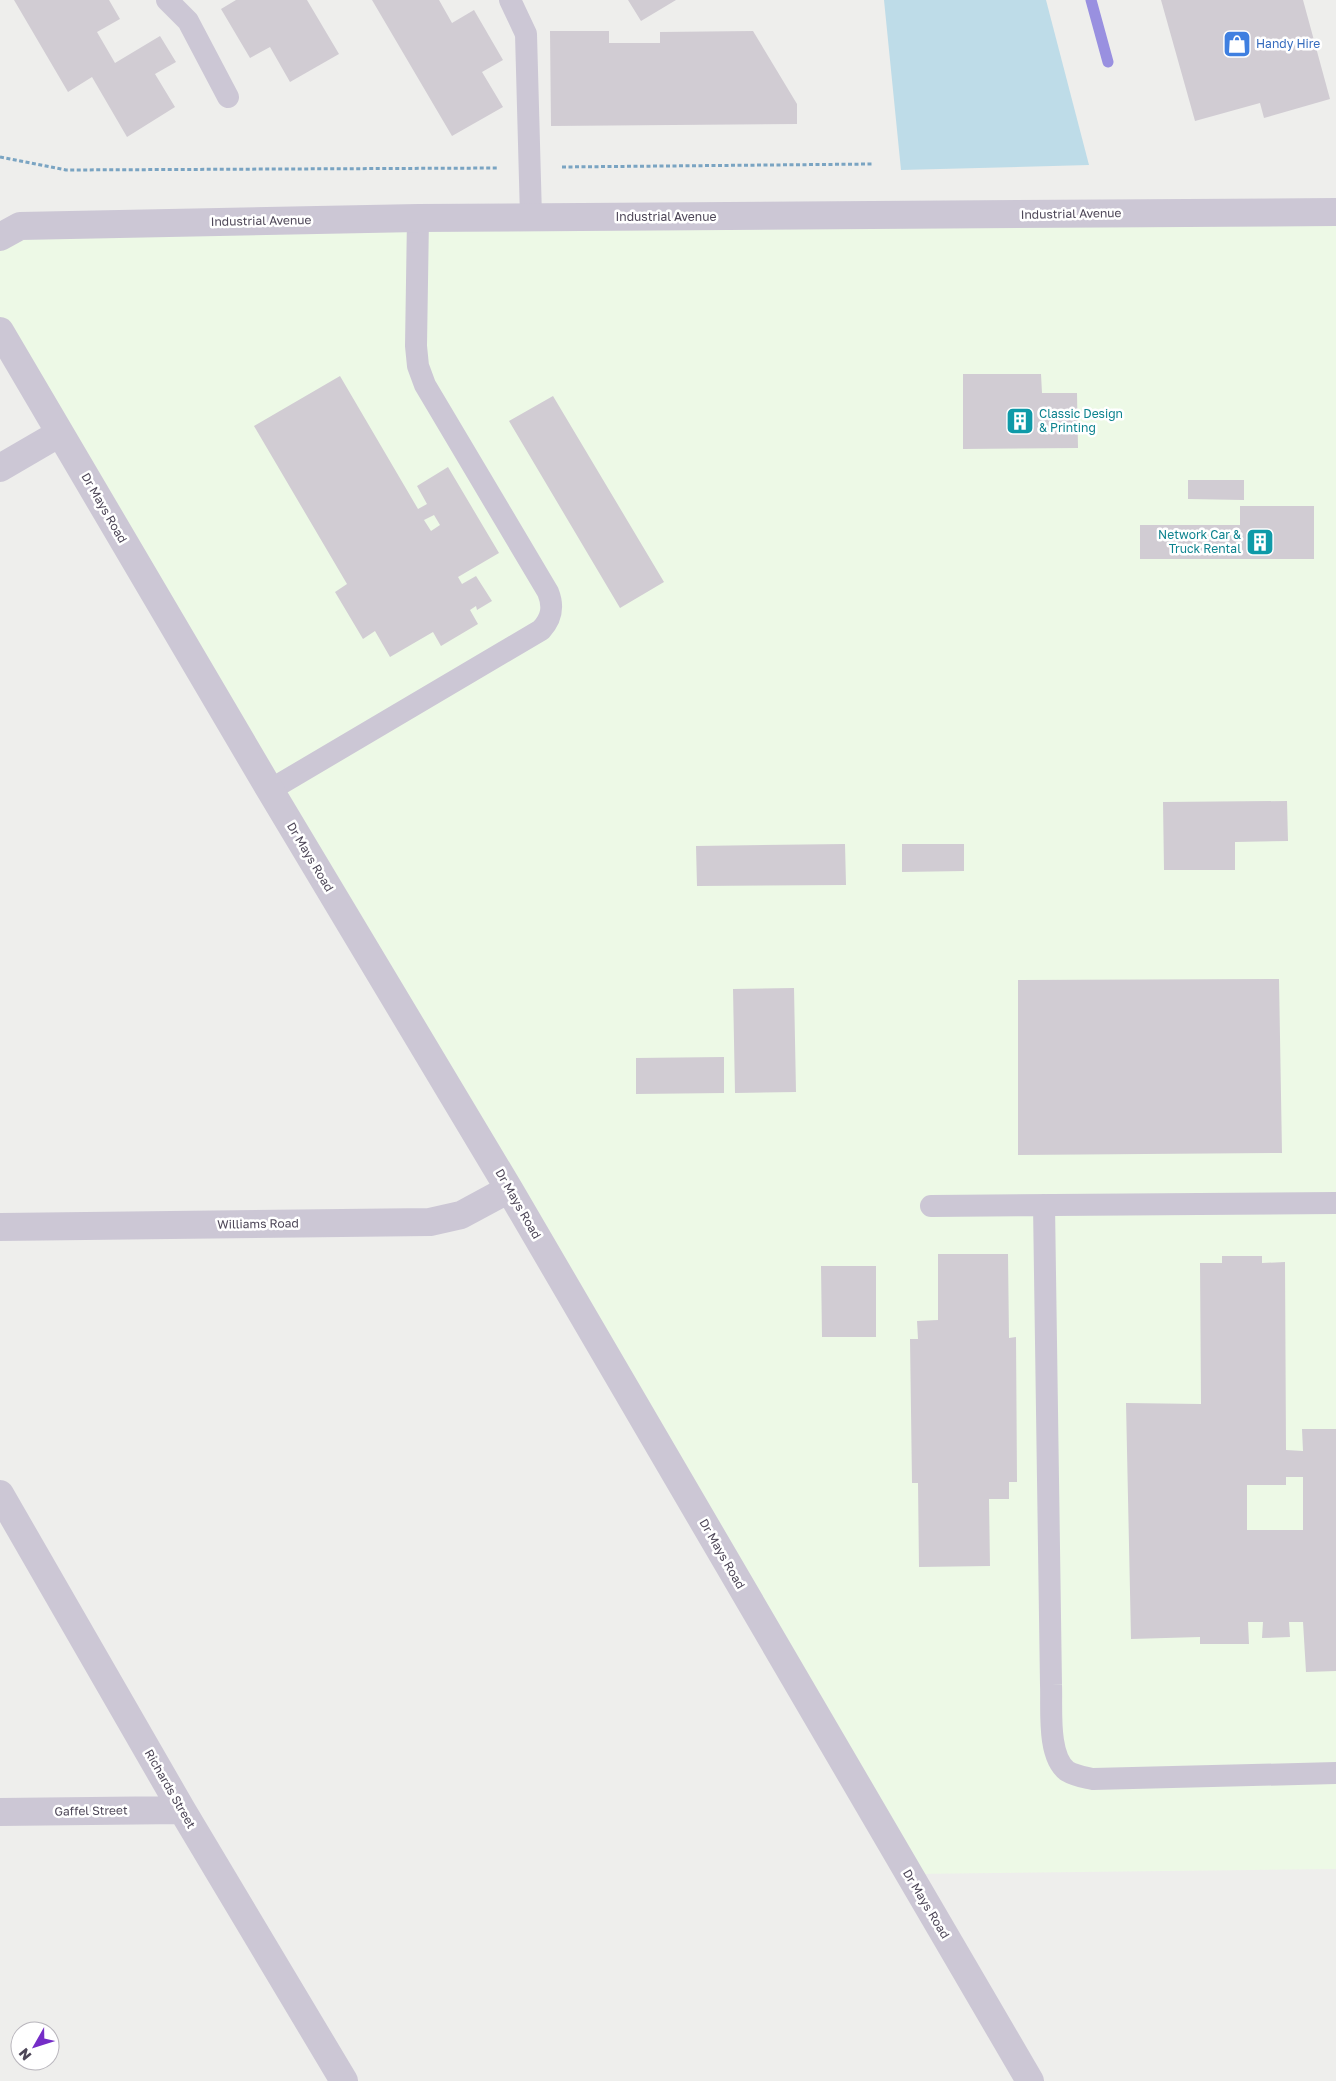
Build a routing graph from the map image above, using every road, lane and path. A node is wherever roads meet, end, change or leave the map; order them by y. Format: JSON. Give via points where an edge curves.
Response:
{"nodes":[{"id":1,"x":168,"y":0,"type":"edge"},
{"id":2,"x":510,"y":0,"type":"edge"},
{"id":3,"x":228,"y":97,"type":"dead end"},
{"id":4,"x":0,"y":157,"type":"edge"},
{"id":5,"x":872,"y":164,"type":"dead end"},
{"id":6,"x":530,"y":168,"type":"junction"},
{"id":7,"x":1336,"y":212,"type":"edge"},
{"id":8,"x":531,"y":217,"type":"junction"},
{"id":9,"x":418,"y":218,"type":"junction"},
{"id":10,"x":0,"y":237,"type":"edge"},
{"id":11,"x":0,"y":331,"type":"edge"},
{"id":12,"x":60,"y":433,"type":"junction"},
{"id":13,"x":0,"y":468,"type":"edge"},
{"id":14,"x":270,"y":790,"type":"junction"},
{"id":15,"x":509,"y":1189,"type":"junction"},
{"id":16,"x":1336,"y":1203,"type":"edge"},
{"id":17,"x":1044,"y":1205,"type":"junction"},
{"id":18,"x":931,"y":1206,"type":"dead end"},
{"id":19,"x":0,"y":1226,"type":"edge"},
{"id":20,"x":0,"y":1494,"type":"edge"},
{"id":21,"x":1336,"y":1773,"type":"edge"},
{"id":22,"x":182,"y":1810,"type":"junction"},
{"id":23,"x":0,"y":1812,"type":"edge"},
{"id":24,"x":344,"y":2081,"type":"edge"},
{"id":25,"x":1030,"y":2081,"type":"edge"}],
"edges":[{"from":1,"to":3,"type":"lane","via":[[188,21]]},
{"from":2,"to":6,"type":"lane","via":[[526,34]]},
{"from":4,"to":6,"type":"path","via":[[66,170]]},
{"from":5,"to":6,"type":"path"},
{"from":6,"to":8,"type":"lane"},
{"from":7,"to":8,"type":"street","name":"Industrial Avenue"},
{"from":8,"to":9,"type":"street","name":"Industrial Avenue"},
{"from":9,"to":10,"type":"street","name":"Industrial Avenue","via":[[20,226]]},
{"from":9,"to":14,"type":"lane","via":[[418,366],[425,385],[548,592],[552,612],[541,630]]},
{"from":11,"to":12,"type":"street","name":"Dr Mays Road"},
{"from":12,"to":13,"type":"street"},
{"from":12,"to":14,"type":"street","name":"Dr Mays Road"},
{"from":14,"to":15,"type":"street","name":"Dr Mays Road"},
{"from":15,"to":19,"type":"street","name":"Williams Road","via":[[461,1215],[430,1222]]},
{"from":15,"to":25,"type":"street","name":"Dr Mays Road"},
{"from":16,"to":17,"type":"lane"},
{"from":17,"to":18,"type":"lane"},
{"from":17,"to":21,"type":"lane","via":[[1051,1685],[1053,1745],[1057,1759],[1066,1770],[1093,1779]]},
{"from":20,"to":22,"type":"street","name":"Richards Street"},
{"from":22,"to":23,"type":"street","name":"Gaffel Street"},
{"from":22,"to":24,"type":"street","name":"Richards Street"}]}
